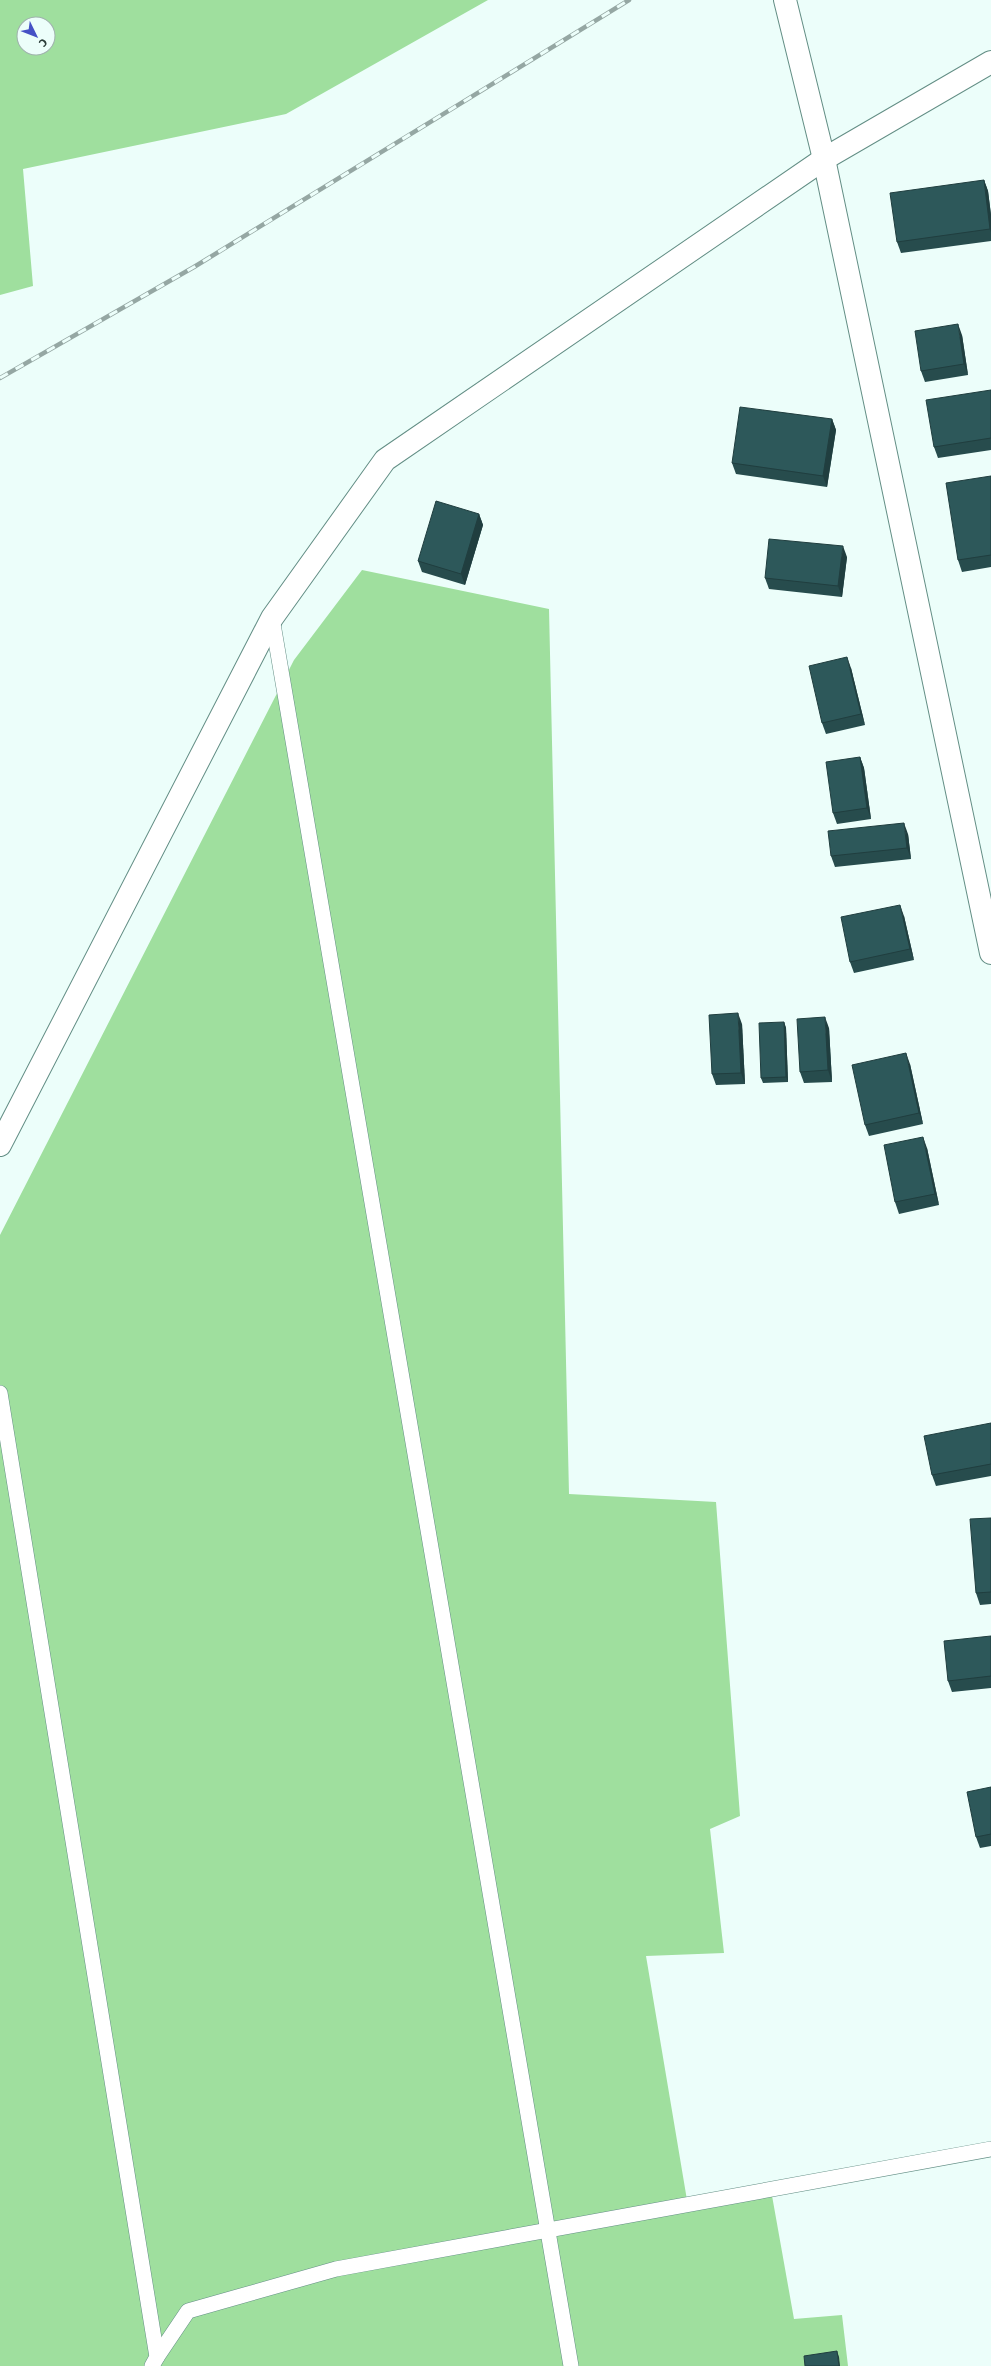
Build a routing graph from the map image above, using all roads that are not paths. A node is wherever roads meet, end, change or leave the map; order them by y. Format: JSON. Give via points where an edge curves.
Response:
{"nodes":[{"id":1,"x":786,"y":0,"type":"edge"},
{"id":2,"x":991,"y":62,"type":"edge"},
{"id":3,"x":824,"y":159,"type":"junction"},
{"id":4,"x":272,"y":618,"type":"junction"},
{"id":5,"x":991,"y":953,"type":"edge"},
{"id":6,"x":0,"y":1145,"type":"edge"},
{"id":7,"x":0,"y":1393,"type":"edge"},
{"id":8,"x":991,"y":2149,"type":"edge"},
{"id":9,"x":548,"y":2231,"type":"junction"},
{"id":10,"x":155,"y":2362,"type":"edge"},
{"id":11,"x":570,"y":2366,"type":"edge"}],
"edges":[{"from":1,"to":3,"type":"street"},
{"from":2,"to":3,"type":"street"},
{"from":3,"to":4,"type":"street","via":[[385,460]]},
{"from":3,"to":5,"type":"street"},
{"from":4,"to":6,"type":"street"},
{"from":4,"to":9,"type":"lane"},
{"from":7,"to":10,"type":"lane"},
{"from":8,"to":9,"type":"lane"},
{"from":9,"to":10,"type":"lane","via":[[336,2269],[188,2311]]},
{"from":9,"to":11,"type":"lane"}]}
